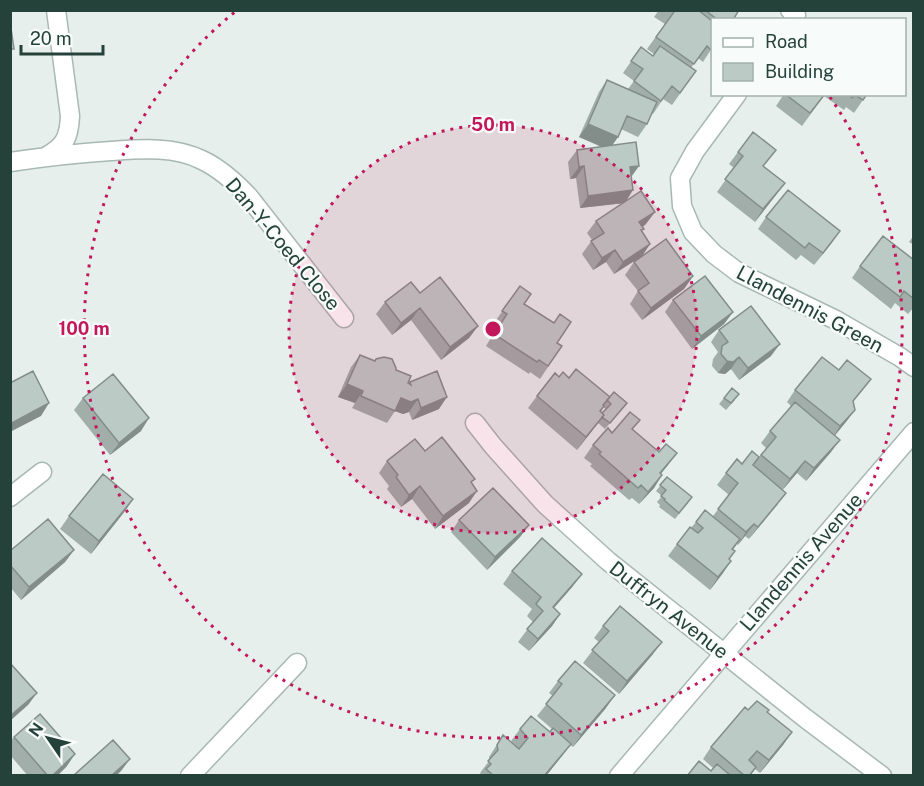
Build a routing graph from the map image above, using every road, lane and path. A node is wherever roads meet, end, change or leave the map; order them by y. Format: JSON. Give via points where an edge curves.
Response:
{"nodes":[{"id":1,"x":56,"y":10,"type":"edge"},
{"id":2,"x":736,"y":96,"type":"edge"},
{"id":3,"x":45,"y":157,"type":"junction"},
{"id":4,"x":10,"y":162,"type":"edge"},
{"id":5,"x":344,"y":318,"type":"dead end"},
{"id":6,"x":914,"y":367,"type":"edge"},
{"id":7,"x":475,"y":423,"type":"dead end"},
{"id":8,"x":914,"y":432,"type":"edge"},
{"id":9,"x":42,"y":472,"type":"dead end"},
{"id":10,"x":10,"y":497,"type":"edge"},
{"id":11,"x":723,"y":653,"type":"junction"},
{"id":12,"x":297,"y":663,"type":"dead end"},
{"id":13,"x":190,"y":776,"type":"edge"},
{"id":14,"x":619,"y":776,"type":"edge"},
{"id":15,"x":882,"y":776,"type":"edge"}],
"edges":[{"from":1,"to":3,"type":"street","via":[[70,127],[59,150]]},
{"from":2,"to":6,"type":"street","name":"Llandennis Green","via":[[680,178],[681,206],[693,232],[739,273],[836,320]]},
{"from":3,"to":4,"type":"street","name":"Dan-Y-Coed Close"},
{"from":3,"to":5,"type":"street","name":"Dan-Y-Coed Close","via":[[153,148],[201,159],[249,197]]},
{"from":7,"to":11,"type":"street","name":"Duffryn Avenue","via":[[545,504],[578,535]]},
{"from":8,"to":11,"type":"street","name":"Llandennis Avenue"},
{"from":9,"to":10,"type":"street"},
{"from":11,"to":14,"type":"street","name":"Llandennis Avenue"},
{"from":11,"to":15,"type":"street","name":"Duffryn Avenue"},
{"from":12,"to":13,"type":"street"}]}
